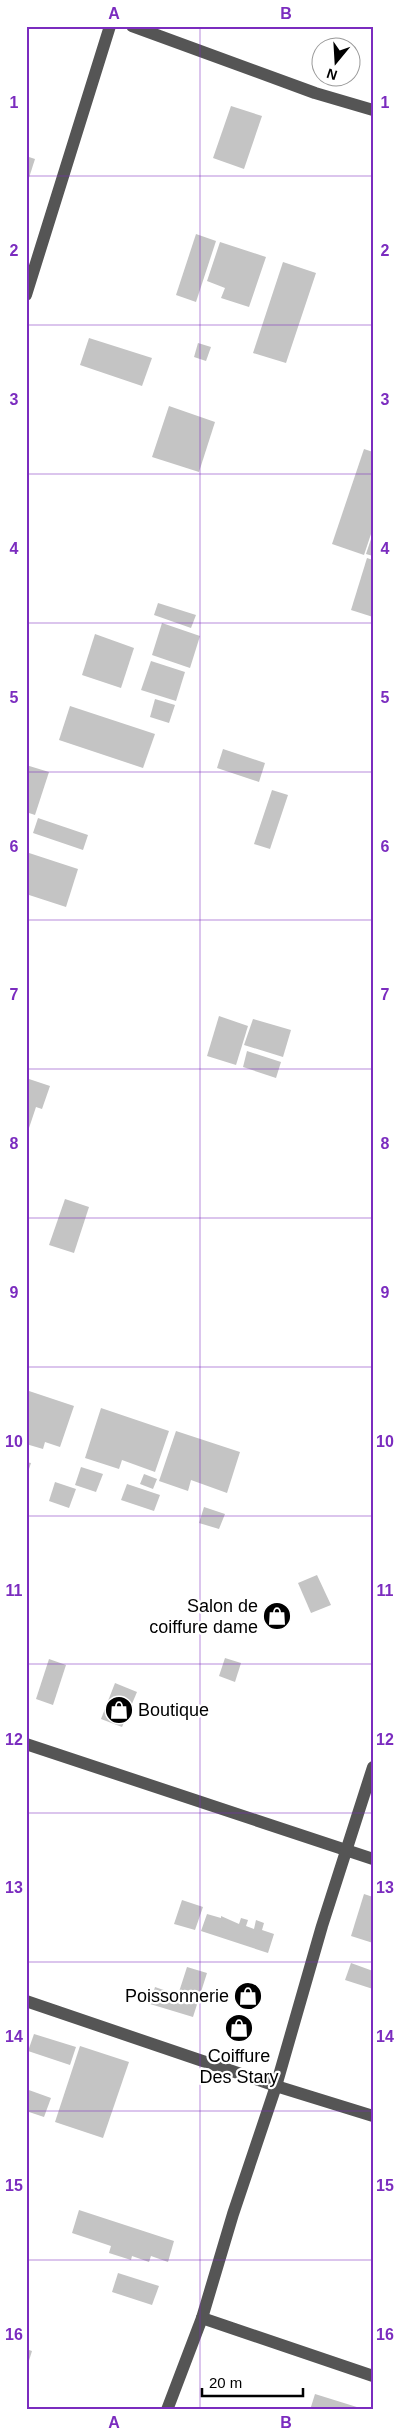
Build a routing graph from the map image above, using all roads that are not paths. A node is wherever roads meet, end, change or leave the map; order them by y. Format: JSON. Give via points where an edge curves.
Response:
{"nodes":[{"id":1,"x":110,"y":26,"type":"edge"},
{"id":2,"x":132,"y":26,"type":"edge"},
{"id":3,"x":373,"y":110,"type":"edge"},
{"id":4,"x":26,"y":295,"type":"edge"},
{"id":5,"x":26,"y":1744,"type":"edge"},
{"id":6,"x":373,"y":1767,"type":"edge"},
{"id":7,"x":346,"y":1850,"type":"junction"},
{"id":8,"x":373,"y":1859,"type":"edge"},
{"id":9,"x":26,"y":2001,"type":"edge"},
{"id":10,"x":276,"y":2086,"type":"junction"},
{"id":11,"x":373,"y":2116,"type":"edge"},
{"id":12,"x":202,"y":2318,"type":"junction"},
{"id":13,"x":373,"y":2376,"type":"edge"},
{"id":14,"x":167,"y":2410,"type":"edge"}],
"edges":[{"from":1,"to":4,"type":"street"},
{"from":2,"to":3,"type":"street","via":[[315,93]]},
{"from":5,"to":7,"type":"street"},
{"from":6,"to":7,"type":"street"},
{"from":7,"to":8,"type":"street"},
{"from":7,"to":10,"type":"street"},
{"from":9,"to":10,"type":"street"},
{"from":10,"to":11,"type":"street"},
{"from":10,"to":12,"type":"street"},
{"from":12,"to":13,"type":"street"},
{"from":12,"to":14,"type":"street"}]}
